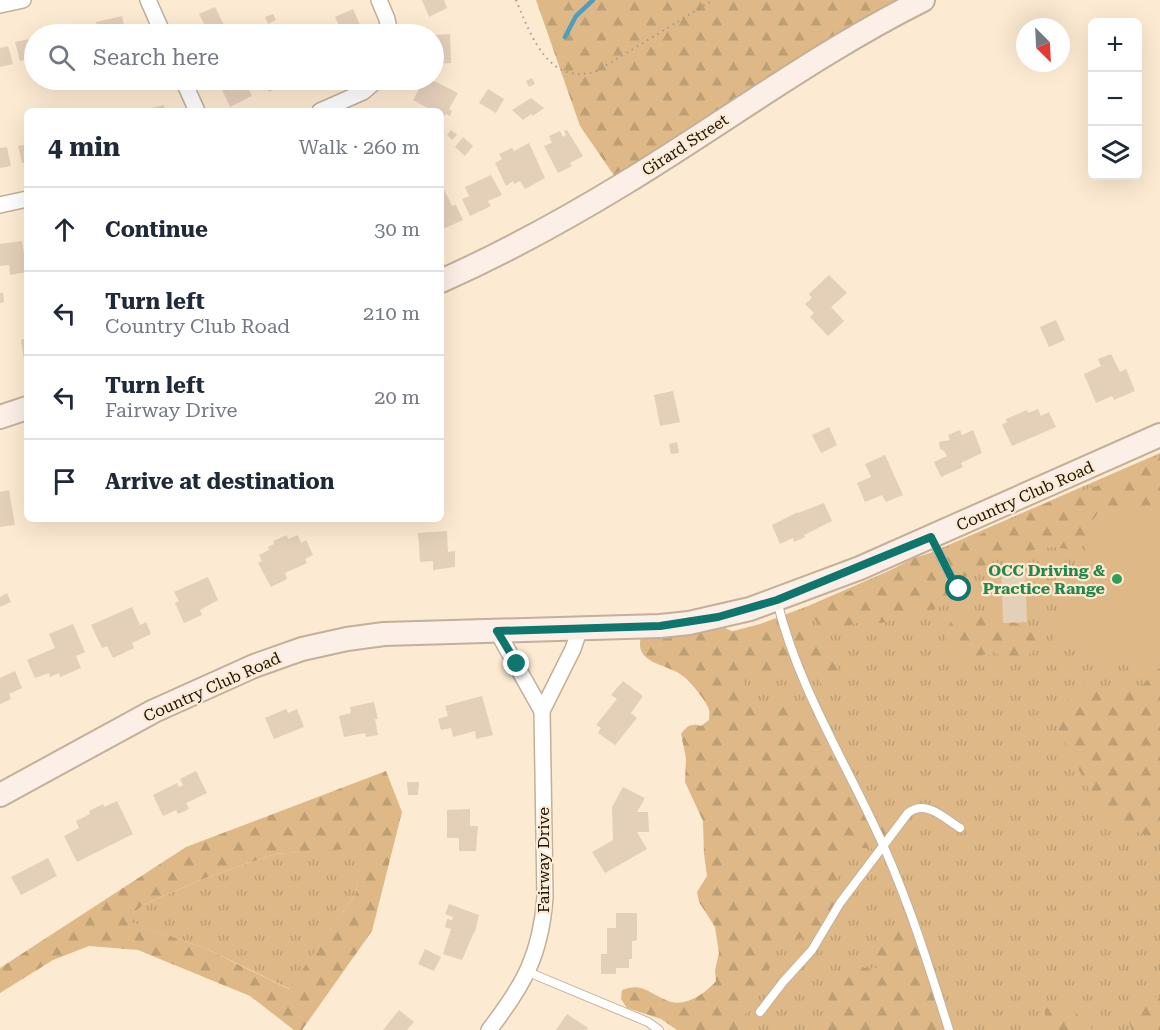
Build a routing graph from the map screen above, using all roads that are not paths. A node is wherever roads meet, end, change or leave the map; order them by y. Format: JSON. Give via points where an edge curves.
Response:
{"nodes":[{"id":1,"x":23,"y":0,"type":"edge"},
{"id":2,"x":148,"y":0,"type":"edge"},
{"id":3,"x":379,"y":0,"type":"edge"},
{"id":4,"x":923,"y":0,"type":"edge"},
{"id":5,"x":0,"y":5,"type":"edge"},
{"id":6,"x":159,"y":24,"type":"edge"},
{"id":7,"x":388,"y":24,"type":"edge"},
{"id":8,"x":188,"y":90,"type":"edge"},
{"id":9,"x":365,"y":90,"type":"edge"},
{"id":10,"x":196,"y":108,"type":"edge"},
{"id":11,"x":327,"y":108,"type":"edge"},
{"id":12,"x":24,"y":200,"type":"edge"},
{"id":13,"x":0,"y":205,"type":"edge"},
{"id":14,"x":444,"y":280,"type":"edge"},
{"id":15,"x":24,"y":409,"type":"edge"},
{"id":16,"x":0,"y":417,"type":"edge"},
{"id":17,"x":1160,"y":435,"type":"edge"},
{"id":18,"x":931,"y":537,"type":"junction"},
{"id":19,"x":959,"y":589,"type":"dead end"},
{"id":20,"x":777,"y":600,"type":"junction"},
{"id":21,"x":580,"y":628,"type":"junction"},
{"id":22,"x":497,"y":631,"type":"junction"},
{"id":23,"x":542,"y":711,"type":"junction"},
{"id":24,"x":0,"y":795,"type":"edge"},
{"id":25,"x":960,"y":828,"type":"dead end"},
{"id":26,"x":884,"y":846,"type":"junction"},
{"id":27,"x":528,"y":972,"type":"junction"},
{"id":28,"x":760,"y":1012,"type":"dead end"},
{"id":29,"x":489,"y":1030,"type":"edge"},
{"id":30,"x":659,"y":1030,"type":"edge"},
{"id":31,"x":949,"y":1030,"type":"edge"}],
"edges":[{"from":1,"to":5,"type":"street"},
{"from":2,"to":6,"type":"street"},
{"from":3,"to":7,"type":"street"},
{"from":4,"to":14,"type":"street","name":"Girard Street","via":[[812,64],[589,205]]},
{"from":8,"to":10,"type":"street"},
{"from":9,"to":11,"type":"street"},
{"from":12,"to":13,"type":"street"},
{"from":15,"to":16,"type":"street"},
{"from":17,"to":18,"type":"street","name":"Country Club Road"},
{"from":18,"to":19,"type":"lane"},
{"from":18,"to":20,"type":"street","name":"Country Club Road"},
{"from":20,"to":21,"type":"street","name":"Country Club Road","via":[[689,623]]},
{"from":20,"to":26,"type":"lane","via":[[806,689]]},
{"from":21,"to":22,"type":"street","name":"Country Club Road"},
{"from":21,"to":23,"type":"street","name":"Fairway Drive"},
{"from":22,"to":23,"type":"street","name":"Fairway Drive"},
{"from":22,"to":24,"type":"street","name":"Country Club Road","via":[[384,634],[302,649],[154,711]]},
{"from":23,"to":27,"type":"street","name":"Fairway Drive","via":[[545,897],[543,920]]},
{"from":25,"to":26,"type":"lane","via":[[932,810],[917,808],[908,813]]},
{"from":26,"to":28,"type":"lane","via":[[840,903],[812,950]]},
{"from":26,"to":31,"type":"lane","via":[[916,925]]},
{"from":27,"to":29,"type":"street","name":"Fairway Drive"},
{"from":27,"to":30,"type":"lane"}]}
